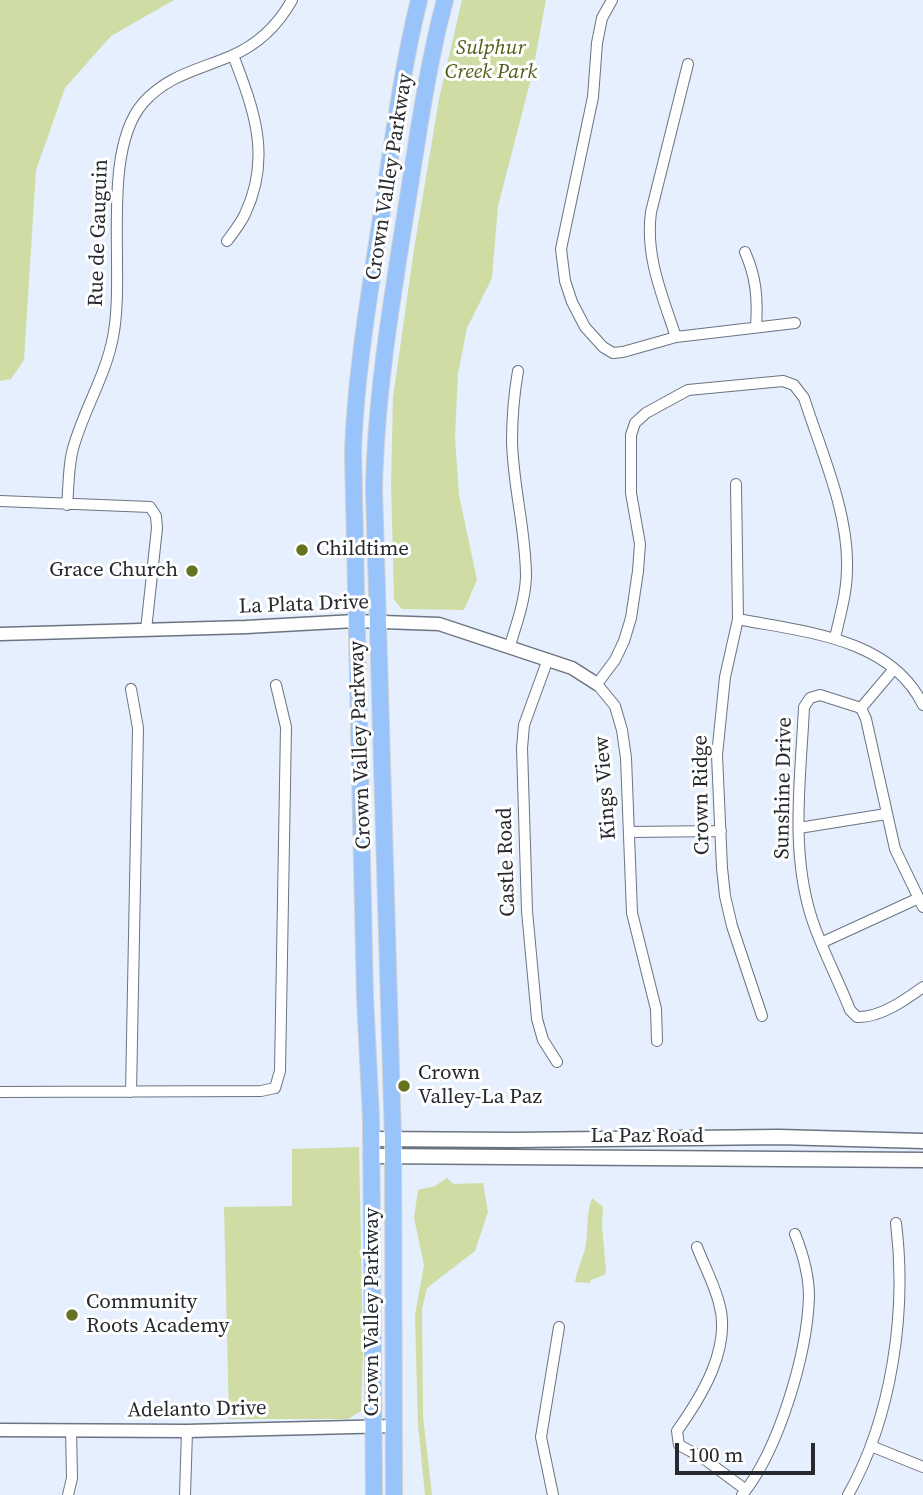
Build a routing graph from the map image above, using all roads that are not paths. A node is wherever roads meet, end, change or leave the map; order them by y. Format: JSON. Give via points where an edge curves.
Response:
{"nodes":[{"id":1,"x":292,"y":0,"type":"edge"},
{"id":2,"x":419,"y":0,"type":"edge"},
{"id":3,"x":445,"y":0,"type":"edge"},
{"id":4,"x":612,"y":0,"type":"edge"},
{"id":5,"x":233,"y":55,"type":"junction"},
{"id":6,"x":688,"y":64,"type":"dead end"},
{"id":7,"x":227,"y":242,"type":"dead end"},
{"id":8,"x":745,"y":252,"type":"dead end"},
{"id":9,"x":795,"y":323,"type":"dead end"},
{"id":10,"x":756,"y":326,"type":"junction"},
{"id":11,"x":676,"y":337,"type":"junction"},
{"id":12,"x":518,"y":371,"type":"dead end"},
{"id":13,"x":736,"y":484,"type":"dead end"},
{"id":14,"x":0,"y":501,"type":"edge"},
{"id":15,"x":67,"y":505,"type":"junction"},
{"id":16,"x":738,"y":618,"type":"junction"},
{"id":17,"x":355,"y":621,"type":"junction"},
{"id":18,"x":378,"y":621,"type":"junction"},
{"id":19,"x":146,"y":630,"type":"junction"},
{"id":20,"x":0,"y":634,"type":"edge"},
{"id":21,"x":835,"y":638,"type":"junction"},
{"id":22,"x":510,"y":645,"type":"junction"},
{"id":23,"x":548,"y":659,"type":"junction"},
{"id":24,"x":894,"y":669,"type":"junction"},
{"id":25,"x":597,"y":684,"type":"junction"},
{"id":26,"x":276,"y":685,"type":"dead end"},
{"id":27,"x":131,"y":689,"type":"dead end"},
{"id":28,"x":923,"y":705,"type":"edge"},
{"id":29,"x":861,"y":708,"type":"junction"},
{"id":30,"x":886,"y":814,"type":"junction"},
{"id":31,"x":799,"y":828,"type":"junction"},
{"id":32,"x":721,"y":831,"type":"junction"},
{"id":33,"x":629,"y":832,"type":"junction"},
{"id":34,"x":921,"y":903,"type":"edge"},
{"id":35,"x":823,"y":942,"type":"junction"},
{"id":36,"x":923,"y":988,"type":"edge"},
{"id":37,"x":762,"y":1016,"type":"dead end"},
{"id":38,"x":657,"y":1041,"type":"dead end"},
{"id":39,"x":557,"y":1062,"type":"dead end"},
{"id":40,"x":131,"y":1091,"type":"junction"},
{"id":41,"x":0,"y":1092,"type":"edge"},
{"id":42,"x":371,"y":1139,"type":"junction"},
{"id":43,"x":393,"y":1139,"type":"junction"},
{"id":44,"x":923,"y":1141,"type":"edge"},
{"id":45,"x":371,"y":1156,"type":"junction"},
{"id":46,"x":393,"y":1157,"type":"junction"},
{"id":47,"x":923,"y":1160,"type":"edge"},
{"id":48,"x":896,"y":1223,"type":"dead end"},
{"id":49,"x":795,"y":1234,"type":"dead end"},
{"id":50,"x":696,"y":1247,"type":"dead end"},
{"id":51,"x":559,"y":1328,"type":"dead end"},
{"id":52,"x":373,"y":1426,"type":"junction"},
{"id":53,"x":394,"y":1426,"type":"junction"},
{"id":54,"x":0,"y":1430,"type":"edge"},
{"id":55,"x":71,"y":1430,"type":"junction"},
{"id":56,"x":187,"y":1431,"type":"junction"},
{"id":57,"x":871,"y":1446,"type":"junction"},
{"id":58,"x":923,"y":1467,"type":"edge"},
{"id":59,"x":744,"y":1493,"type":"edge"},
{"id":60,"x":68,"y":1495,"type":"edge"},
{"id":61,"x":185,"y":1495,"type":"edge"},
{"id":62,"x":374,"y":1495,"type":"edge"},
{"id":63,"x":394,"y":1495,"type":"edge"},
{"id":64,"x":553,"y":1495,"type":"edge"},
{"id":65,"x":848,"y":1495,"type":"edge"}],
"edges":[{"from":1,"to":5,"type":"street","name":"Rue de Gauguin","via":[[282,18],[261,38]]},
{"from":2,"to":17,"type":"main road","name":"Crown Valley Parkway","via":[[399,100],[355,400]]},
{"from":3,"to":18,"type":"main road","name":"Crown Valley Parkway","via":[[430,60],[378,397],[374,489]]},
{"from":4,"to":11,"type":"street","via":[[602,18],[593,97],[561,249],[565,281],[585,327],[612,353]]},
{"from":5,"to":7,"type":"street","via":[[260,139],[258,175],[245,214]]},
{"from":5,"to":15,"type":"street","name":"Rue de Gauguin","via":[[170,79],[142,104],[127,132],[119,163],[113,337],[74,444]]},
{"from":6,"to":11,"type":"street","via":[[649,232],[652,262]]},
{"from":8,"to":10,"type":"street","via":[[758,297]]},
{"from":9,"to":10,"type":"street"},
{"from":10,"to":11,"type":"street"},
{"from":12,"to":22,"type":"street","via":[[512,443],[526,579]]},
{"from":13,"to":16,"type":"street","name":"Crown Ridge"},
{"from":14,"to":15,"type":"street"},
{"from":15,"to":19,"type":"street","via":[[150,507],[156,516]]},
{"from":16,"to":21,"type":"street"},
{"from":16,"to":32,"type":"street","name":"Crown Ridge","via":[[725,677],[717,755]]},
{"from":17,"to":18,"type":"street","name":"La Plata Drive"},
{"from":17,"to":19,"type":"street","name":"La Plata Drive"},
{"from":17,"to":42,"type":"main road","name":"Crown Valley Parkway"},
{"from":18,"to":22,"type":"street","name":"La Plata Drive","via":[[439,624]]},
{"from":18,"to":43,"type":"main road","name":"Crown Valley Parkway"},
{"from":19,"to":20,"type":"street","name":"La Plata Drive"},
{"from":21,"to":24,"type":"street","via":[[874,654]]},
{"from":21,"to":25,"type":"street","via":[[848,568],[845,538],[804,398],[794,385],[783,381],[688,390],[646,413],[631,435],[638,571],[624,641]]},
{"from":22,"to":23,"type":"street","name":"La Plata Drive"},
{"from":23,"to":25,"type":"street","name":"La Plata Drive"},
{"from":23,"to":39,"type":"street","name":"Castle Road","via":[[524,725],[522,748],[527,911],[537,1019]]},
{"from":24,"to":28,"type":"street"},
{"from":24,"to":29,"type":"street"},
{"from":25,"to":33,"type":"street","name":"Kings View","via":[[615,706],[622,730]]},
{"from":26,"to":40,"type":"street","via":[[286,727],[281,1070],[275,1088]]},
{"from":27,"to":40,"type":"street","via":[[138,728]]},
{"from":29,"to":30,"type":"street"},
{"from":29,"to":31,"type":"street","name":"Sunshine Drive","via":[[820,695],[810,698],[804,707]]},
{"from":30,"to":31,"type":"street"},
{"from":30,"to":34,"type":"street","via":[[895,849]]},
{"from":31,"to":35,"type":"street","name":"Sunshine Drive","via":[[806,895]]},
{"from":32,"to":33,"type":"street"},
{"from":32,"to":37,"type":"street","name":"Crown Ridge","via":[[725,897]]},
{"from":33,"to":38,"type":"street","name":"Kings View","via":[[632,913],[656,1009]]},
{"from":34,"to":35,"type":"street"},
{"from":35,"to":36,"type":"street","name":"Sunshine Drive","via":[[857,1017],[867,1018]]},
{"from":40,"to":41,"type":"street"},
{"from":42,"to":43,"type":"main road","name":"La Paz Road"},
{"from":42,"to":45,"type":"main road","name":"Crown Valley Parkway"},
{"from":43,"to":44,"type":"main road","name":"La Paz Road"},
{"from":43,"to":46,"type":"main road","name":"Crown Valley Parkway"},
{"from":45,"to":46,"type":"main road","name":"La Paz Road"},
{"from":45,"to":52,"type":"main road","name":"Crown Valley Parkway"},
{"from":46,"to":47,"type":"main road","name":"La Paz Road"},
{"from":46,"to":53,"type":"main road","name":"Crown Valley Parkway"},
{"from":48,"to":57,"type":"street","via":[[900,1305]]},
{"from":49,"to":59,"type":"street","via":[[805,1257],[809,1296],[802,1348],[786,1408]]},
{"from":50,"to":59,"type":"street","via":[[719,1304],[719,1347],[714,1366],[677,1430],[677,1439]]},
{"from":51,"to":64,"type":"street","via":[[541,1437]]},
{"from":52,"to":53,"type":"street","name":"Adelanto Drive"},
{"from":52,"to":56,"type":"street","name":"Adelanto Drive"},
{"from":52,"to":62,"type":"main road","name":"Crown Valley Parkway"},
{"from":53,"to":63,"type":"main road","name":"Crown Valley Parkway"},
{"from":54,"to":55,"type":"street","name":"Adelanto Drive"},
{"from":55,"to":56,"type":"street","name":"Adelanto Drive"},
{"from":55,"to":60,"type":"street"},
{"from":56,"to":61,"type":"street"},
{"from":57,"to":58,"type":"street"},
{"from":57,"to":65,"type":"street"}]}
